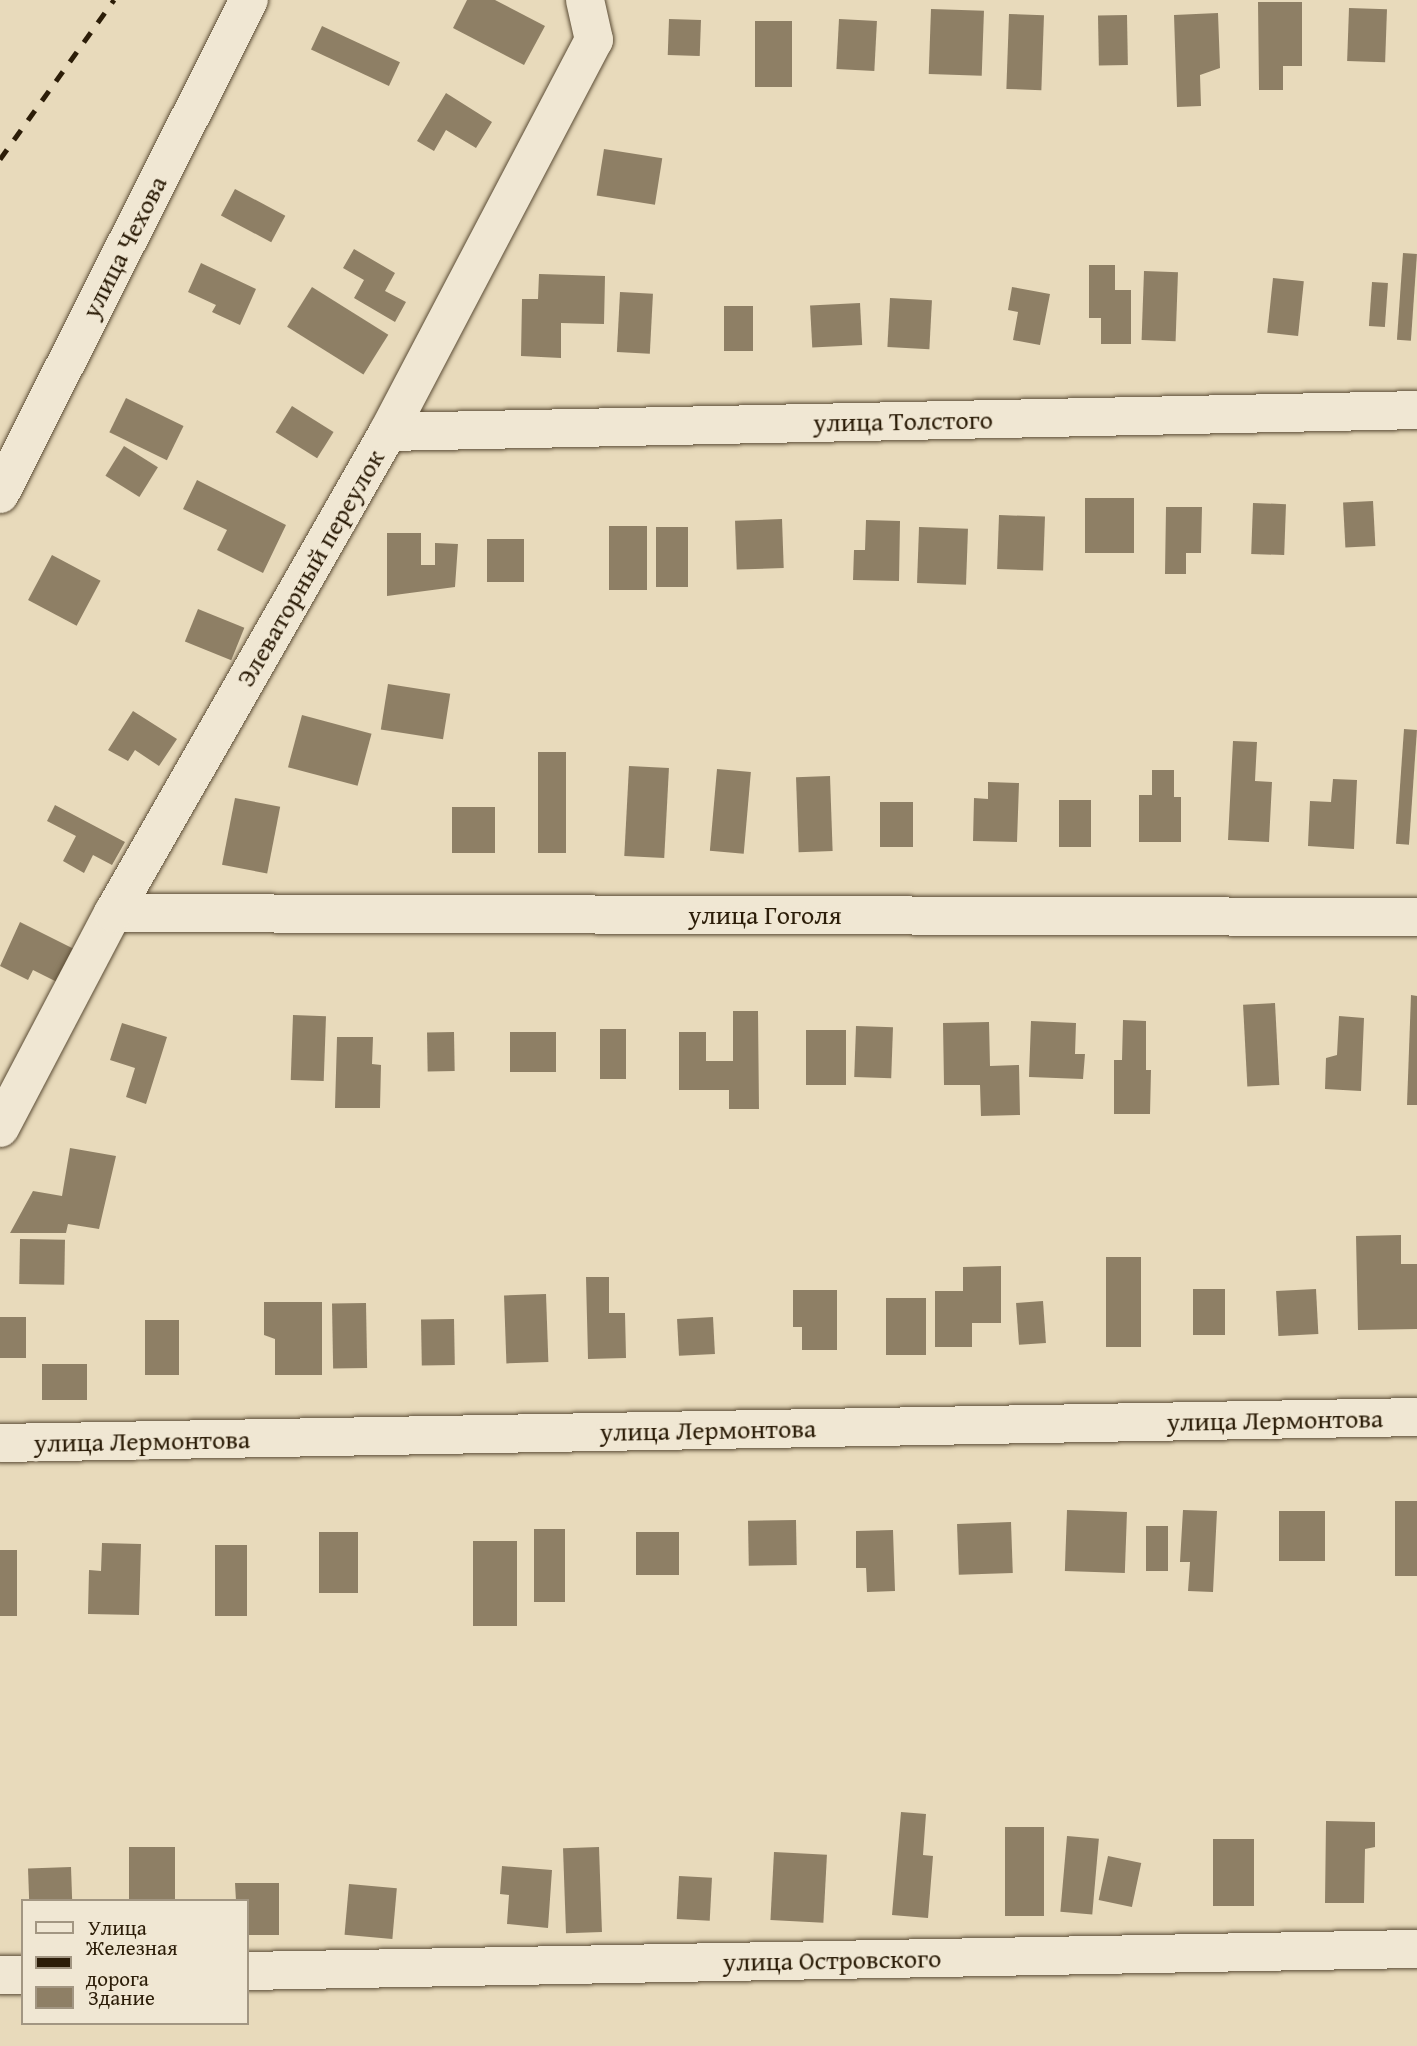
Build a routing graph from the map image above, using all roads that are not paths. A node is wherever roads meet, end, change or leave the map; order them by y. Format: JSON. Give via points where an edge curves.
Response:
{"nodes":[{"id":1,"x":249,"y":0,"type":"edge"},
{"id":2,"x":585,"y":0,"type":"edge"},
{"id":3,"x":1417,"y":410,"type":"edge"},
{"id":4,"x":388,"y":432,"type":"junction"},
{"id":5,"x":0,"y":495,"type":"edge"},
{"id":6,"x":113,"y":913,"type":"junction"},
{"id":7,"x":1417,"y":917,"type":"edge"},
{"id":8,"x":0,"y":1128,"type":"edge"},
{"id":9,"x":1417,"y":1417,"type":"edge"},
{"id":10,"x":0,"y":1443,"type":"edge"},
{"id":11,"x":1417,"y":1949,"type":"edge"},
{"id":12,"x":248,"y":1971,"type":"edge"},
{"id":13,"x":0,"y":1975,"type":"edge"},
{"id":14,"x":21,"y":1975,"type":"edge"}],
"edges":[{"from":1,"to":5,"type":"street","name":"улица Чехова"},
{"from":2,"to":4,"type":"street","name":"Элеваторный переулок","via":[[594,40]]},
{"from":3,"to":4,"type":"street","name":"улица Толстого"},
{"from":4,"to":6,"type":"street","name":"Элеваторный переулок"},
{"from":6,"to":7,"type":"street","name":"улица Гоголя"},
{"from":6,"to":8,"type":"street","name":"Элеваторный переулок"},
{"from":9,"to":10,"type":"street","name":"улица Лермонтова"},
{"from":11,"to":12,"type":"street","name":"улица Островского"},
{"from":13,"to":14,"type":"street"}]}
